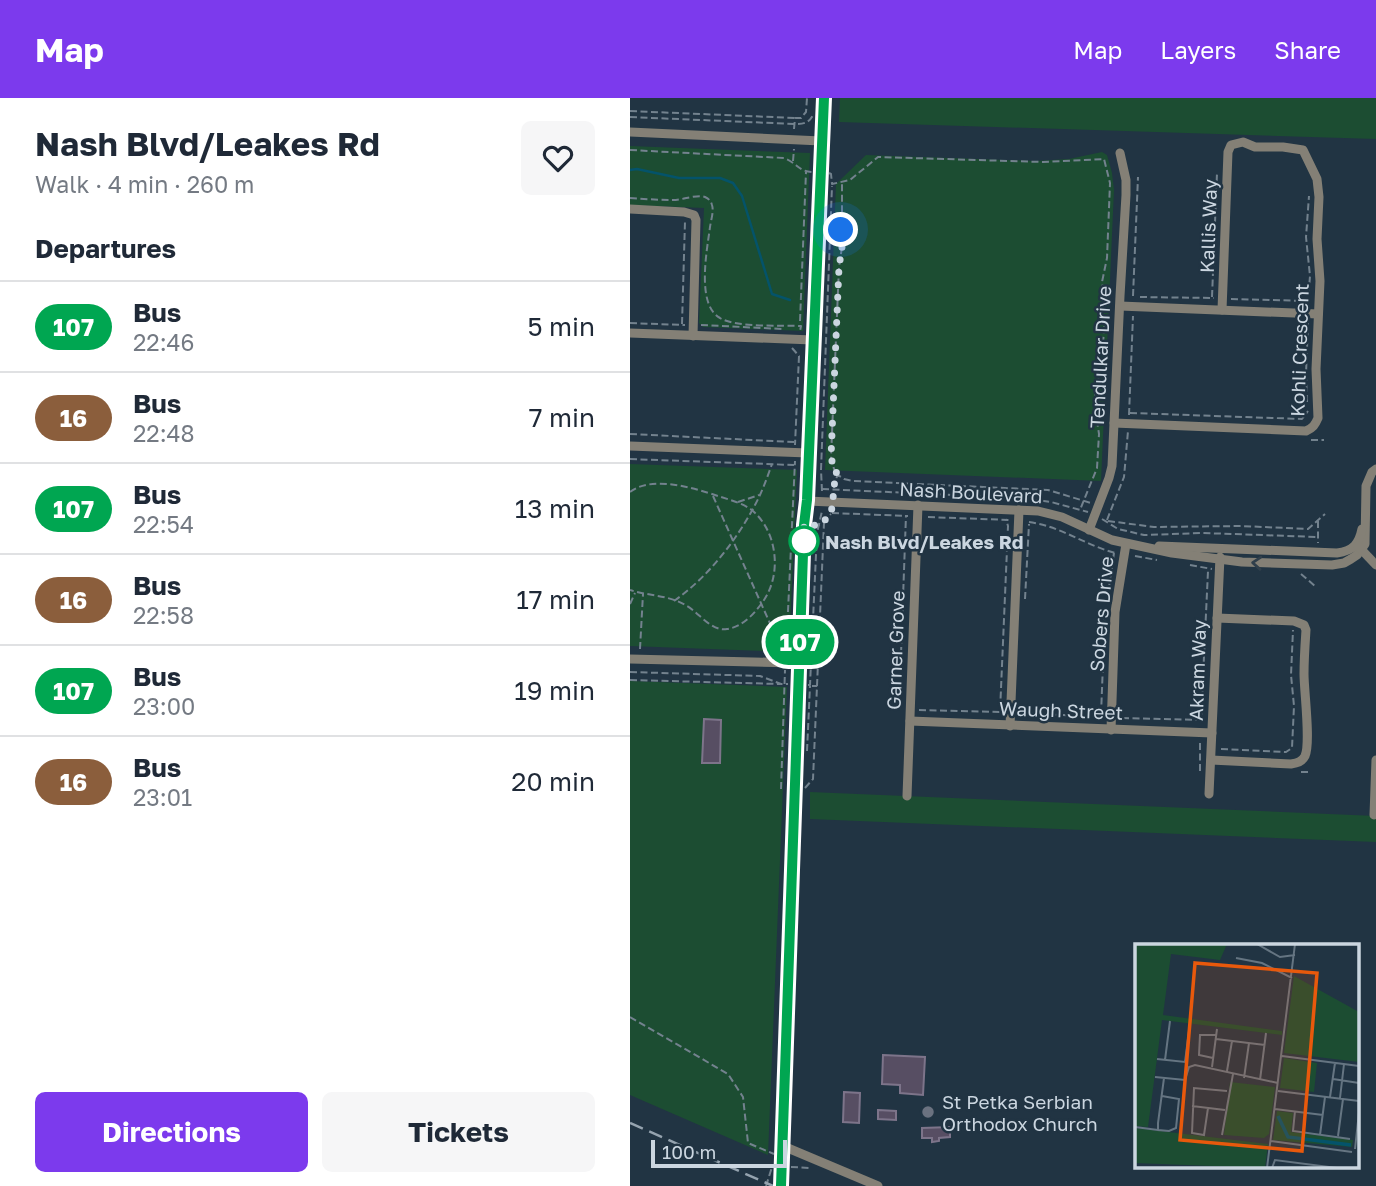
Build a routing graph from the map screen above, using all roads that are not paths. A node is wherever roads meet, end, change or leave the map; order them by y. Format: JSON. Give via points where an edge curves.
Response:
{"nodes":[{"id":1,"x":824,"y":98,"type":"edge"},
{"id":2,"x":630,"y":132,"type":"edge"},
{"id":3,"x":821,"y":141,"type":"junction"},
{"id":4,"x":1231,"y":145,"type":"joint"},
{"id":5,"x":1120,"y":153,"type":"dead end"},
{"id":6,"x":630,"y":209,"type":"edge"},
{"id":7,"x":1120,"y":301,"type":"junction"},
{"id":8,"x":1222,"y":310,"type":"junction"},
{"id":9,"x":1313,"y":314,"type":"junction"},
{"id":10,"x":630,"y":333,"type":"edge"},
{"id":11,"x":693,"y":335,"type":"junction"},
{"id":12,"x":813,"y":340,"type":"junction"},
{"id":13,"x":1114,"y":423,"type":"junction"},
{"id":14,"x":630,"y":446,"type":"edge"},
{"id":15,"x":808,"y":453,"type":"junction"},
{"id":16,"x":1376,"y":469,"type":"edge"},
{"id":17,"x":807,"y":500,"type":"junction"},
{"id":18,"x":918,"y":505,"type":"junction"},
{"id":19,"x":1019,"y":510,"type":"junction"},
{"id":20,"x":1089,"y":530,"type":"junction"},
{"id":21,"x":1126,"y":544,"type":"junction"},
{"id":22,"x":1359,"y":547,"type":"junction"},
{"id":23,"x":1221,"y":548,"type":"junction"},
{"id":24,"x":1220,"y":559,"type":"junction"},
{"id":25,"x":1376,"y":565,"type":"edge"},
{"id":26,"x":1217,"y":618,"type":"junction"},
{"id":27,"x":630,"y":659,"type":"edge"},
{"id":28,"x":799,"y":663,"type":"junction"},
{"id":29,"x":909,"y":721,"type":"junction"},
{"id":30,"x":1010,"y":726,"type":"junction"},
{"id":31,"x":1111,"y":730,"type":"junction"},
{"id":32,"x":1212,"y":733,"type":"junction"},
{"id":33,"x":1211,"y":760,"type":"junction"},
{"id":34,"x":1376,"y":760,"type":"edge"},
{"id":35,"x":1209,"y":794,"type":"dead end"},
{"id":36,"x":907,"y":796,"type":"dead end"},
{"id":37,"x":1374,"y":816,"type":"dead end"},
{"id":38,"x":783,"y":1146,"type":"junction"},
{"id":39,"x":781,"y":1186,"type":"edge"},
{"id":40,"x":878,"y":1186,"type":"edge"}],
"edges":[{"from":1,"to":3,"type":"street"},
{"from":2,"to":3,"type":"street"},
{"from":3,"to":12,"type":"street"},
{"from":4,"to":8,"type":"street","name":"Kallis Way","via":[[1217,299]]},
{"from":4,"to":9,"type":"street","name":"Kohli Crescent","via":[[1243,142],[1303,150],[1317,179],[1319,197],[1320,281]]},
{"from":5,"to":7,"type":"street","name":"Tendulkar Drive","via":[[1126,180]]},
{"from":6,"to":11,"type":"street","via":[[694,215]]},
{"from":7,"to":8,"type":"street","via":[[1133,306]]},
{"from":7,"to":13,"type":"street","name":"Tendulkar Drive"},
{"from":8,"to":9,"type":"street"},
{"from":9,"to":13,"type":"street","name":"Kohli Crescent","via":[[1318,418],[1312,429],[1129,418]]},
{"from":10,"to":11,"type":"street"},
{"from":11,"to":12,"type":"street","via":[[800,335]]},
{"from":12,"to":15,"type":"street"},
{"from":13,"to":20,"type":"street","name":"Tendulkar Drive","via":[[1112,466]]},
{"from":14,"to":15,"type":"street"},
{"from":15,"to":17,"type":"street"},
{"from":16,"to":22,"type":"street","via":[[1366,486],[1366,538]]},
{"from":17,"to":18,"type":"street","name":"Nash Boulevard"},
{"from":17,"to":28,"type":"street"},
{"from":18,"to":19,"type":"street","name":"Nash Boulevard"},
{"from":18,"to":29,"type":"street","name":"Garner Grove"},
{"from":19,"to":20,"type":"street","name":"Nash Boulevard","via":[[1052,514]]},
{"from":19,"to":30,"type":"street"},
{"from":20,"to":21,"type":"street","name":"Nash Boulevard"},
{"from":21,"to":23,"type":"street","name":"Nash Boulevard"},
{"from":21,"to":24,"type":"street","name":"Nash Boulevard"},
{"from":21,"to":31,"type":"street","name":"Sobers Drive","via":[[1115,612]]},
{"from":22,"to":23,"type":"street","name":"Nash Boulevard","via":[[1325,553]]},
{"from":22,"to":24,"type":"street","name":"Nash Boulevard","one_way":true,"via":[[1357,555],[1345,563],[1325,565]]},
{"from":22,"to":25,"type":"street"},
{"from":23,"to":24,"type":"street","name":"Akram Way"},
{"from":24,"to":26,"type":"street","name":"Akram Way"},
{"from":26,"to":32,"type":"street","name":"Akram Way"},
{"from":26,"to":33,"type":"street","via":[[1304,625],[1306,750],[1301,761],[1291,764]]},
{"from":27,"to":28,"type":"street"},
{"from":28,"to":38,"type":"street"},
{"from":29,"to":30,"type":"street","name":"Waugh Street"},
{"from":29,"to":36,"type":"street","name":"Garner Grove"},
{"from":30,"to":31,"type":"street","name":"Waugh Street"},
{"from":31,"to":32,"type":"street","name":"Waugh Street"},
{"from":32,"to":33,"type":"street","name":"Akram Way"},
{"from":33,"to":35,"type":"street","name":"Akram Way"},
{"from":34,"to":37,"type":"street"},
{"from":38,"to":39,"type":"street"},
{"from":38,"to":40,"type":"street"}]}
